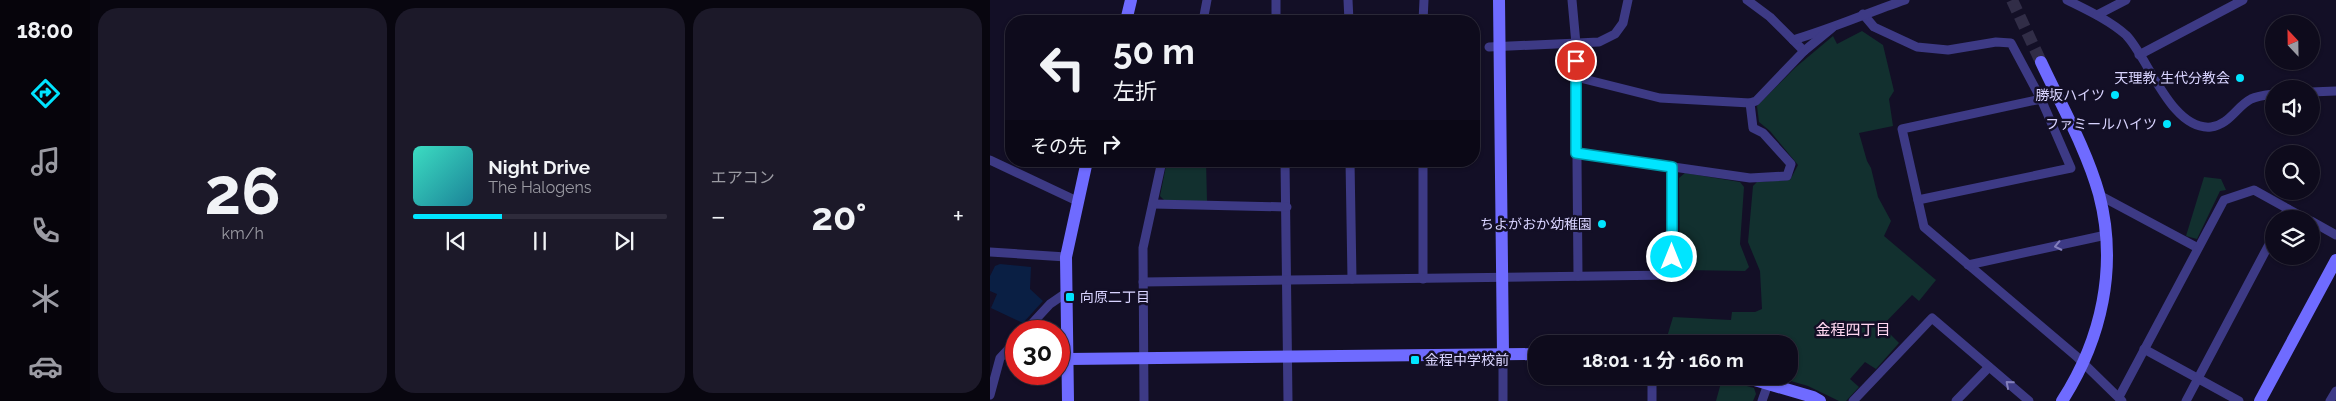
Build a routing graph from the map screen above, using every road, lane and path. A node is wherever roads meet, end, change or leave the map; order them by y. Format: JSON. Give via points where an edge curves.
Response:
{"nodes":[{"id":1,"x":1131,"y":0,"type":"edge"},
{"id":2,"x":1207,"y":0,"type":"edge"},
{"id":3,"x":1276,"y":0,"type":"edge"},
{"id":4,"x":1348,"y":0,"type":"edge"},
{"id":5,"x":1424,"y":0,"type":"edge"},
{"id":6,"x":1499,"y":0,"type":"edge"},
{"id":7,"x":1572,"y":0,"type":"edge"},
{"id":8,"x":1628,"y":0,"type":"edge"},
{"id":9,"x":1747,"y":0,"type":"edge"},
{"id":10,"x":1905,"y":0,"type":"edge"},
{"id":11,"x":2067,"y":0,"type":"edge"},
{"id":12,"x":2126,"y":0,"type":"edge"},
{"id":13,"x":2243,"y":0,"type":"edge"},
{"id":14,"x":1863,"y":14,"type":"junction"},
{"id":15,"x":1127,"y":15,"type":"edge"},
{"id":16,"x":1204,"y":15,"type":"edge"},
{"id":17,"x":1276,"y":15,"type":"edge"},
{"id":18,"x":1348,"y":15,"type":"edge"},
{"id":19,"x":1423,"y":15,"type":"edge"},
{"id":20,"x":2097,"y":15,"type":"junction"},
{"id":21,"x":1832,"y":28,"type":"junction"},
{"id":22,"x":1793,"y":40,"type":"junction"},
{"id":23,"x":1576,"y":44,"type":"junction"},
{"id":24,"x":1494,"y":47,"type":"junction"},
{"id":25,"x":1804,"y":51,"type":"junction"},
{"id":26,"x":2138,"y":55,"type":"junction"},
{"id":27,"x":2040,"y":62,"type":"tunnel mouth"},
{"id":28,"x":1576,"y":77,"type":"junction"},
{"id":29,"x":2336,"y":91,"type":"edge"},
{"id":30,"x":2320,"y":92,"type":"edge"},
{"id":31,"x":2265,"y":96,"type":"edge"},
{"id":32,"x":2041,"y":99,"type":"junction"},
{"id":33,"x":1750,"y":103,"type":"junction"},
{"id":34,"x":1576,"y":153,"type":"junction"},
{"id":35,"x":990,"y":160,"type":"edge"},
{"id":36,"x":1086,"y":167,"type":"edge"},
{"id":37,"x":1161,"y":167,"type":"edge"},
{"id":38,"x":1286,"y":167,"type":"edge"},
{"id":39,"x":1350,"y":167,"type":"edge"},
{"id":40,"x":1423,"y":167,"type":"edge"},
{"id":41,"x":1672,"y":167,"type":"junction"},
{"id":42,"x":2099,"y":195,"type":"junction"},
{"id":43,"x":1918,"y":200,"type":"junction"},
{"id":44,"x":1077,"y":201,"type":"junction"},
{"id":45,"x":1153,"y":204,"type":"junction"},
{"id":46,"x":1287,"y":207,"type":"junction"},
{"id":47,"x":2288,"y":209,"type":"edge"},
{"id":48,"x":2320,"y":226,"type":"edge"},
{"id":49,"x":2106,"y":235,"type":"junction"},
{"id":50,"x":2336,"y":235,"type":"edge"},
{"id":51,"x":2198,"y":248,"type":"junction"},
{"id":52,"x":2265,"y":252,"type":"edge"},
{"id":53,"x":990,"y":253,"type":"edge"},
{"id":54,"x":1066,"y":257,"type":"junction"},
{"id":55,"x":2336,"y":260,"type":"edge"},
{"id":56,"x":1968,"y":265,"type":"junction"},
{"id":57,"x":1578,"y":276,"type":"junction"},
{"id":58,"x":1501,"y":278,"type":"junction"},
{"id":59,"x":1288,"y":279,"type":"junction"},
{"id":60,"x":1352,"y":279,"type":"junction"},
{"id":61,"x":1423,"y":279,"type":"junction"},
{"id":62,"x":1143,"y":282,"type":"junction"},
{"id":63,"x":1066,"y":293,"type":"junction"},
{"id":64,"x":1035,"y":320,"type":"edge"},
{"id":65,"x":1067,"y":320,"type":"edge"},
{"id":66,"x":2144,"y":349,"type":"junction"},
{"id":67,"x":1005,"y":352,"type":"edge"},
{"id":68,"x":1503,"y":354,"type":"junction"},
{"id":69,"x":1528,"y":354,"type":"edge"},
{"id":70,"x":1288,"y":356,"type":"junction"},
{"id":71,"x":1143,"y":357,"type":"junction"},
{"id":72,"x":1070,"y":359,"type":"edge"},
{"id":73,"x":2084,"y":363,"type":"junction"},
{"id":74,"x":1989,"y":367,"type":"junction"},
{"id":75,"x":2197,"y":378,"type":"junction"},
{"id":76,"x":1068,"y":385,"type":"edge"},
{"id":77,"x":1652,"y":385,"type":"edge"},
{"id":78,"x":1768,"y":385,"type":"edge"},
{"id":79,"x":1771,"y":385,"type":"edge"},
{"id":80,"x":2336,"y":391,"type":"edge"},
{"id":81,"x":990,"y":395,"type":"edge"},
{"id":82,"x":2120,"y":399,"type":"edge"},
{"id":83,"x":1068,"y":401,"type":"edge"},
{"id":84,"x":1144,"y":401,"type":"edge"},
{"id":85,"x":1288,"y":401,"type":"edge"},
{"id":86,"x":1503,"y":401,"type":"edge"},
{"id":87,"x":1652,"y":401,"type":"edge"},
{"id":88,"x":1762,"y":401,"type":"edge"},
{"id":89,"x":1820,"y":401,"type":"edge"},
{"id":90,"x":1853,"y":401,"type":"edge"},
{"id":91,"x":1956,"y":401,"type":"edge"},
{"id":92,"x":2028,"y":401,"type":"edge"},
{"id":93,"x":2062,"y":401,"type":"edge"},
{"id":94,"x":2186,"y":401,"type":"edge"},
{"id":95,"x":2239,"y":401,"type":"edge"},
{"id":96,"x":2260,"y":401,"type":"edge"},
{"id":97,"x":2330,"y":401,"type":"edge"}],
"edges":[{"from":1,"to":15,"type":"street"},
{"from":2,"to":16,"type":"street"},
{"from":3,"to":17,"type":"street"},
{"from":4,"to":18,"type":"street"},
{"from":5,"to":19,"type":"street"},
{"from":6,"to":24,"type":"street"},
{"from":7,"to":23,"type":"street"},
{"from":8,"to":23,"type":"street","via":[[1624,23],[1615,34],[1599,42]]},
{"from":9,"to":22,"type":"street"},
{"from":10,"to":14,"type":"street"},
{"from":11,"to":20,"type":"street"},
{"from":12,"to":20,"type":"street"},
{"from":13,"to":26,"type":"street"},
{"from":14,"to":21,"type":"street"},
{"from":14,"to":32,"type":"street","via":[[1874,27],[1917,47],[1948,50],[1996,42],[2011,43]]},
{"from":20,"to":26,"type":"street","via":[[2126,36]]},
{"from":21,"to":22,"type":"street"},
{"from":21,"to":25,"type":"street"},
{"from":22,"to":25,"type":"street"},
{"from":23,"to":24,"type":"street"},
{"from":23,"to":28,"type":"street"},
{"from":24,"to":58,"type":"street"},
{"from":25,"to":33,"type":"street"},
{"from":26,"to":31,"type":"street","via":[[2162,93],[2193,123],[2216,126],[2234,116],[2250,99]]},
{"from":27,"to":42,"type":"street","via":[[2086,158]]},
{"from":28,"to":33,"type":"street","via":[[1660,98]]},
{"from":28,"to":34,"type":"street"},
{"from":29,"to":30,"type":"street"},
{"from":32,"to":43,"type":"street","via":[[1902,129]]},
{"from":32,"to":43,"type":"street","via":[[2071,168]]},
{"from":33,"to":41,"type":"street","via":[[1753,128],[1763,133],[1791,164],[1787,176],[1750,178]]},
{"from":34,"to":41,"type":"street"},
{"from":34,"to":57,"type":"street"},
{"from":35,"to":44,"type":"street"},
{"from":36,"to":44,"type":"street"},
{"from":37,"to":45,"type":"street"},
{"from":38,"to":46,"type":"street"},
{"from":39,"to":60,"type":"street"},
{"from":40,"to":61,"type":"street"},
{"from":41,"to":57,"type":"street","via":[[1672,275]]},
{"from":42,"to":49,"type":"street"},
{"from":42,"to":51,"type":"street"},
{"from":43,"to":56,"type":"street","via":[[1924,227]]},
{"from":44,"to":54,"type":"street"},
{"from":45,"to":46,"type":"street"},
{"from":45,"to":62,"type":"street","via":[[1143,248]]},
{"from":46,"to":59,"type":"street"},
{"from":47,"to":51,"type":"street","via":[[2254,190],[2224,200]]},
{"from":48,"to":50,"type":"street"},
{"from":49,"to":56,"type":"street","one_way":true},
{"from":49,"to":73,"type":"street","via":[[2104,295],[2099,323]]},
{"from":51,"to":66,"type":"street"},
{"from":52,"to":75,"type":"street"},
{"from":53,"to":54,"type":"street"},
{"from":54,"to":63,"type":"street"},
{"from":55,"to":96,"type":"street"},
{"from":56,"to":73,"type":"street"},
{"from":57,"to":58,"type":"street"},
{"from":58,"to":61,"type":"street"},
{"from":58,"to":68,"type":"street"},
{"from":59,"to":60,"type":"street"},
{"from":59,"to":62,"type":"street"},
{"from":59,"to":70,"type":"street"},
{"from":60,"to":61,"type":"street"},
{"from":62,"to":71,"type":"street"},
{"from":63,"to":64,"type":"street"},
{"from":63,"to":65,"type":"street"},
{"from":66,"to":75,"type":"street"},
{"from":66,"to":82,"type":"street"},
{"from":67,"to":81,"type":"street","via":[[1000,358]]},
{"from":68,"to":69,"type":"street"},
{"from":68,"to":70,"type":"street"},
{"from":68,"to":86,"type":"street"},
{"from":70,"to":71,"type":"street"},
{"from":70,"to":85,"type":"street"},
{"from":71,"to":72,"type":"street"},
{"from":71,"to":84,"type":"street"},
{"from":73,"to":82,"type":"street"},
{"from":73,"to":93,"type":"street"},
{"from":74,"to":90,"type":"street","via":[[1932,318]]},
{"from":74,"to":91,"type":"street"},
{"from":92,"to":74,"type":"street","one_way":true},
{"from":75,"to":94,"type":"street"},
{"from":75,"to":95,"type":"street"},
{"from":76,"to":83,"type":"street"},
{"from":77,"to":87,"type":"street"},
{"from":78,"to":88,"type":"street"},
{"from":79,"to":89,"type":"street"},
{"from":80,"to":97,"type":"street"}]}
